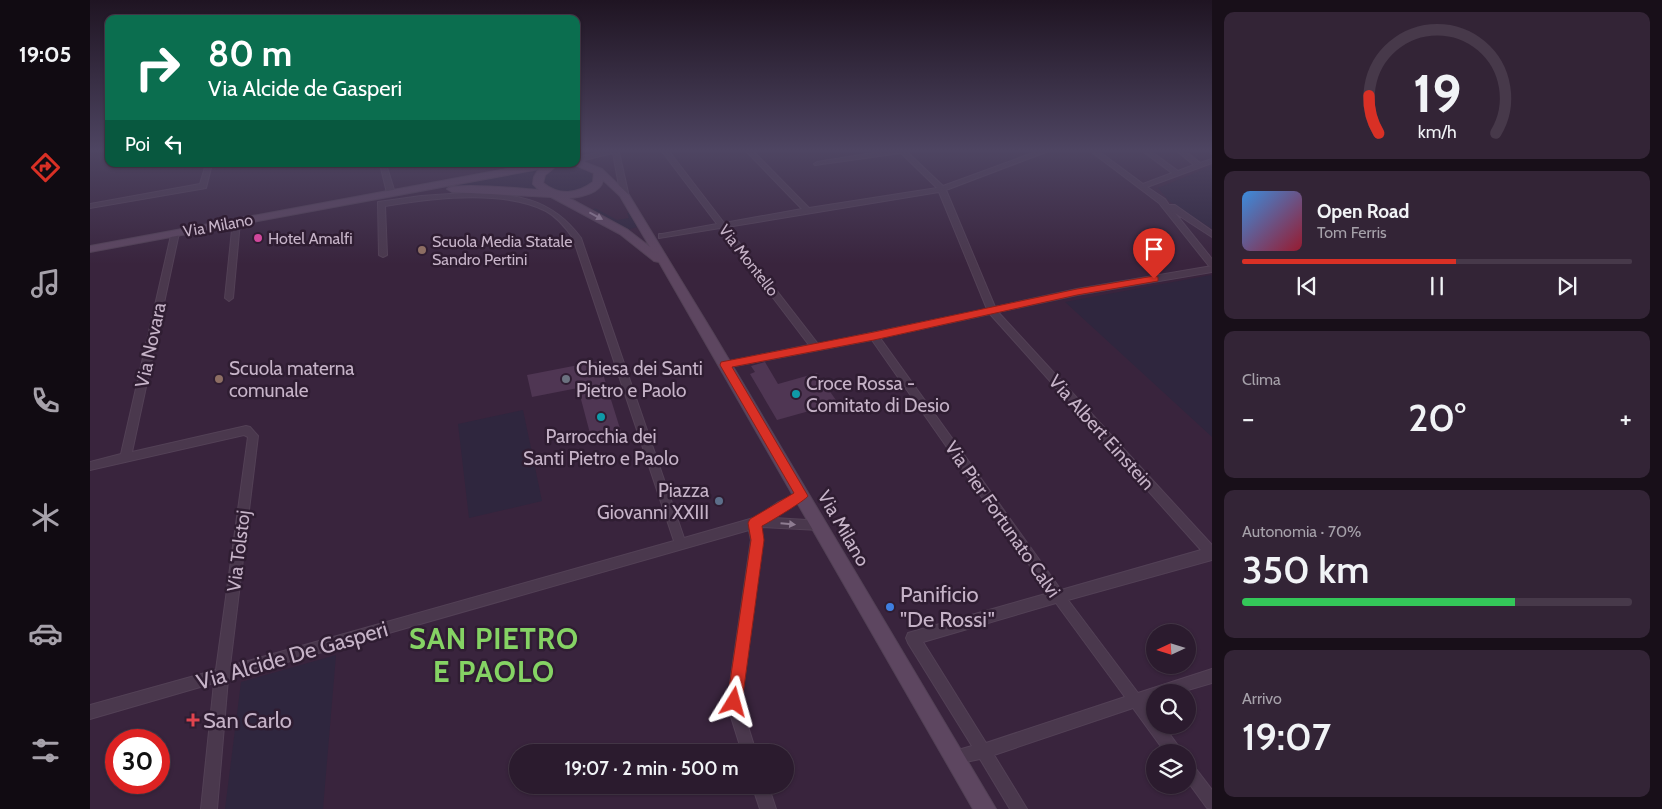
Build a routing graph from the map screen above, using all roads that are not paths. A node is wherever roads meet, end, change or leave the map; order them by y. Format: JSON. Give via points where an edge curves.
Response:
{"nodes":[{"id":1,"x":193,"y":188,"type":"edge"},
{"id":2,"x":390,"y":188,"type":"edge"},
{"id":3,"x":422,"y":188,"type":"edge"},
{"id":4,"x":542,"y":188,"type":"edge"},
{"id":5,"x":592,"y":188,"type":"edge"},
{"id":6,"x":617,"y":188,"type":"edge"},
{"id":7,"x":623,"y":188,"type":"edge"},
{"id":8,"x":693,"y":188,"type":"edge"},
{"id":9,"x":785,"y":188,"type":"edge"},
{"id":10,"x":942,"y":188,"type":"joint"},
{"id":11,"x":1145,"y":188,"type":"edge"},
{"id":12,"x":406,"y":191,"type":"junction"},
{"id":13,"x":391,"y":193,"type":"junction"},
{"id":14,"x":553,"y":194,"type":"junction"},
{"id":15,"x":625,"y":197,"type":"junction"},
{"id":16,"x":1162,"y":201,"type":"junction"},
{"id":17,"x":90,"y":206,"type":"edge"},
{"id":18,"x":807,"y":210,"type":"junction"},
{"id":19,"x":236,"y":222,"type":"junction"},
{"id":20,"x":721,"y":225,"type":"junction"},
{"id":21,"x":175,"y":233,"type":"junction"},
{"id":22,"x":1212,"y":235,"type":"edge"},
{"id":23,"x":662,"y":236,"type":"dead end"},
{"id":24,"x":90,"y":249,"type":"edge"},
{"id":25,"x":383,"y":255,"type":"dead end"},
{"id":26,"x":1212,"y":264,"type":"edge"},
{"id":27,"x":668,"y":267,"type":"junction"},
{"id":28,"x":1212,"y":269,"type":"edge"},
{"id":29,"x":229,"y":298,"type":"dead end"},
{"id":30,"x":992,"y":311,"type":"junction"},
{"id":31,"x":874,"y":336,"type":"junction"},
{"id":32,"x":816,"y":346,"type":"junction"},
{"id":33,"x":725,"y":365,"type":"junction"},
{"id":34,"x":126,"y":458,"type":"junction"},
{"id":35,"x":90,"y":466,"type":"edge"},
{"id":36,"x":802,"y":496,"type":"junction"},
{"id":37,"x":756,"y":523,"type":"junction"},
{"id":38,"x":819,"y":525,"type":"junction"},
{"id":39,"x":681,"y":545,"type":"junction"},
{"id":40,"x":1212,"y":553,"type":"edge"},
{"id":41,"x":1058,"y":596,"type":"junction"},
{"id":42,"x":222,"y":674,"type":"junction"},
{"id":43,"x":1212,"y":676,"type":"edge"},
{"id":44,"x":1186,"y":684,"type":"edge"},
{"id":45,"x":1146,"y":697,"type":"edge"},
{"id":46,"x":1135,"y":700,"type":"junction"},
{"id":47,"x":90,"y":712,"type":"edge"},
{"id":48,"x":746,"y":744,"type":"edge"},
{"id":49,"x":1168,"y":744,"type":"edge"},
{"id":50,"x":983,"y":751,"type":"junction"},
{"id":51,"x":956,"y":757,"type":"junction"},
{"id":52,"x":1196,"y":781,"type":"edge"},
{"id":53,"x":763,"y":794,"type":"edge"},
{"id":54,"x":1212,"y":803,"type":"edge"},
{"id":55,"x":210,"y":809,"type":"edge"},
{"id":56,"x":768,"y":809,"type":"edge"},
{"id":57,"x":986,"y":809,"type":"edge"},
{"id":58,"x":1018,"y":809,"type":"edge"}],
"edges":[{"from":1,"to":17,"type":"street"},
{"from":2,"to":13,"type":"street"},
{"from":3,"to":12,"type":"main road","name":"Via Milano"},
{"from":4,"to":14,"type":"main road"},
{"from":5,"to":14,"type":"main road","via":[[580,194]]},
{"from":6,"to":15,"type":"main road","name":"Via Milano"},
{"from":7,"to":15,"type":"street"},
{"from":8,"to":20,"type":"street","name":"Via Montello"},
{"from":9,"to":18,"type":"street"},
{"from":10,"to":18,"type":"street"},
{"from":10,"to":30,"type":"street"},
{"from":11,"to":16,"type":"street"},
{"from":12,"to":13,"type":"main road","name":"Via Milano"},
{"from":12,"to":14,"type":"main road","name":"Via Milano","via":[[476,188]]},
{"from":13,"to":19,"type":"main road","name":"Via Milano"},
{"from":14,"to":27,"type":"main road","name":"Via Milano","one_way":true,"via":[[624,232]]},
{"from":15,"to":27,"type":"main road","name":"Via Milano"},
{"from":16,"to":22,"type":"street"},
{"from":16,"to":26,"type":"street"},
{"from":18,"to":20,"type":"street"},
{"from":19,"to":21,"type":"main road","name":"Via Milano"},
{"from":19,"to":29,"type":"street"},
{"from":20,"to":23,"type":"street"},
{"from":20,"to":32,"type":"street","name":"Via Montello"},
{"from":21,"to":24,"type":"main road","name":"Via Milano"},
{"from":21,"to":34,"type":"street","name":"Via Novara"},
{"from":25,"to":39,"type":"street","via":[[381,204],[436,197],[497,198],[531,203],[549,210],[564,222],[577,238]]},
{"from":27,"to":33,"type":"main road","name":"Via Milano"},
{"from":28,"to":30,"type":"street","via":[[1077,292]]},
{"from":30,"to":31,"type":"street"},
{"from":30,"to":40,"type":"street","name":"Via Albert Einstein"},
{"from":31,"to":32,"type":"street"},
{"from":31,"to":41,"type":"street","name":"Via Pier Fortunato Calvi"},
{"from":32,"to":33,"type":"street"},
{"from":33,"to":36,"type":"main road","name":"Via Milano"},
{"from":34,"to":35,"type":"street"},
{"from":34,"to":42,"type":"street","name":"Via Tolstoj","via":[[246,430],[252,436]]},
{"from":36,"to":37,"type":"street"},
{"from":36,"to":38,"type":"main road","name":"Via Milano"},
{"from":37,"to":38,"type":"street","one_way":true},
{"from":37,"to":39,"type":"street","name":"Via Alcide De Gasperi"},
{"from":37,"to":48,"type":"street","via":[[757,540],[734,704]]},
{"from":38,"to":51,"type":"main road","name":"Via Milano"},
{"from":39,"to":42,"type":"street","name":"Via Alcide De Gasperi"},
{"from":40,"to":41,"type":"street"},
{"from":41,"to":46,"type":"street","name":"Via Pier Fortunato Calvi"},
{"from":41,"to":50,"type":"street","via":[[913,638]]},
{"from":42,"to":47,"type":"street","name":"Via Alcide De Gasperi"},
{"from":42,"to":55,"type":"street"},
{"from":43,"to":44,"type":"street"},
{"from":45,"to":46,"type":"street"},
{"from":46,"to":49,"type":"street","name":"Via Pier Fortunato Calvi"},
{"from":46,"to":50,"type":"street"},
{"from":50,"to":51,"type":"street"},
{"from":50,"to":58,"type":"street"},
{"from":51,"to":57,"type":"main road","name":"Via Milano"},
{"from":52,"to":54,"type":"street"},
{"from":53,"to":56,"type":"street"}]}
